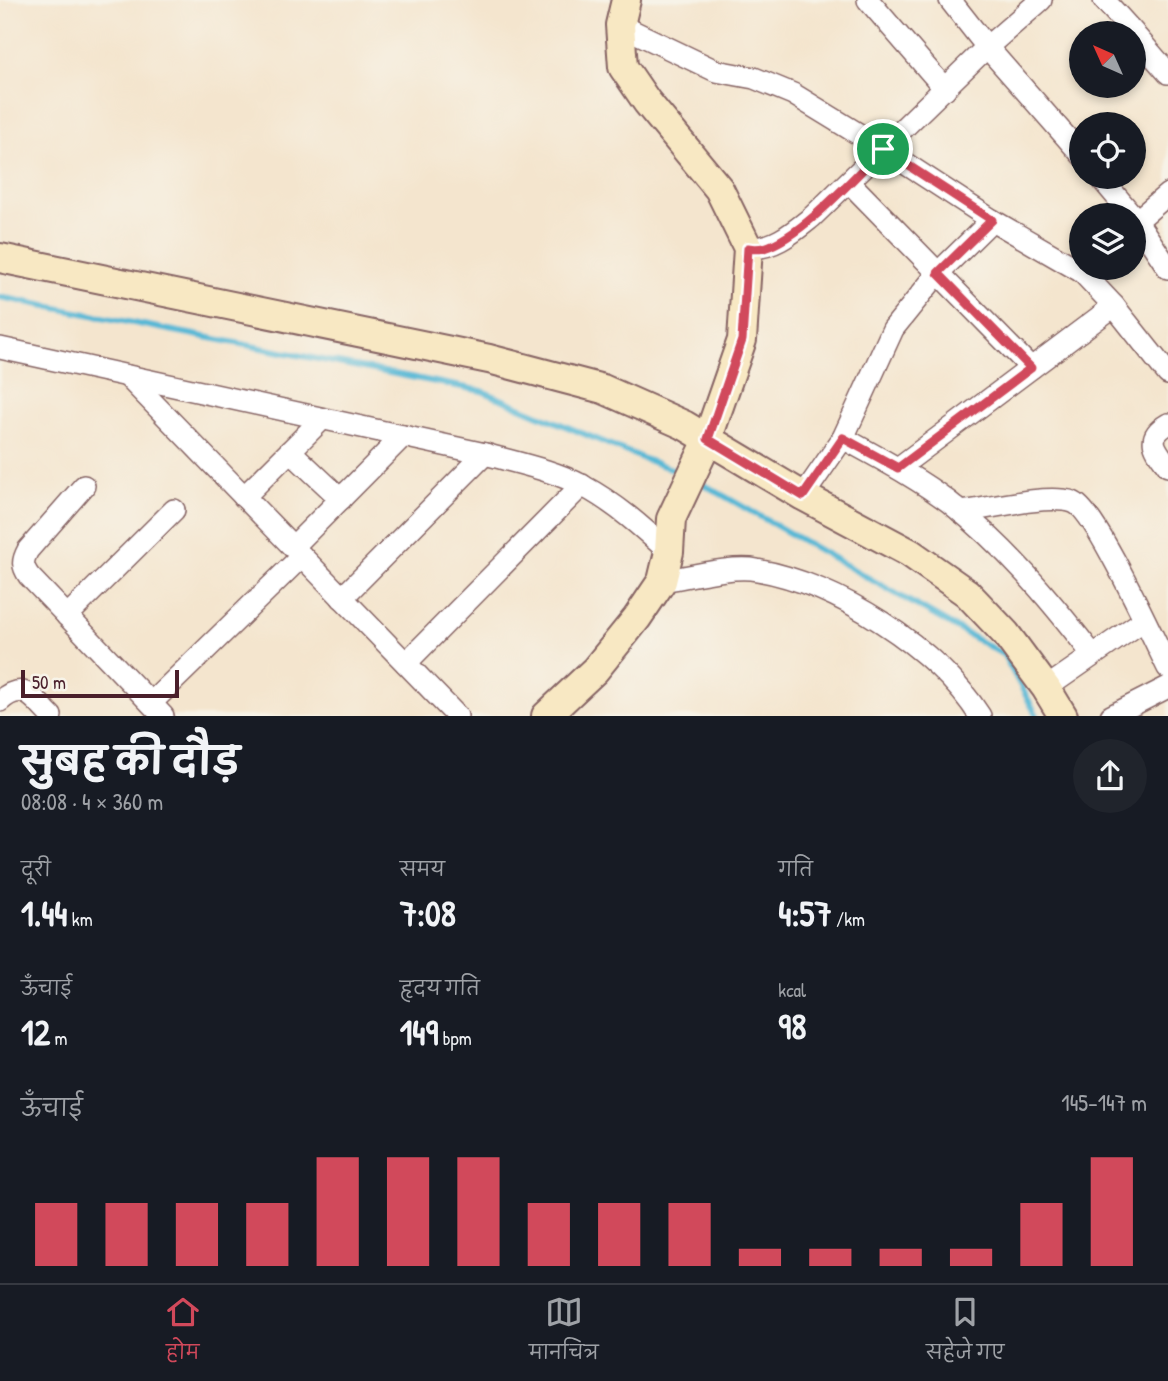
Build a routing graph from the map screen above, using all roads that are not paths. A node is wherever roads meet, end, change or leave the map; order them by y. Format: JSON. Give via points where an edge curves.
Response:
{"nodes":[{"id":1,"x":868,"y":0,"type":"edge"},
{"id":2,"x":950,"y":0,"type":"edge"},
{"id":3,"x":1041,"y":0,"type":"edge"},
{"id":4,"x":1104,"y":0,"type":"edge"},
{"id":5,"x":623,"y":12,"type":"edge"},
{"id":6,"x":1123,"y":21,"type":"edge"},
{"id":7,"x":987,"y":47,"type":"junction"},
{"id":8,"x":1146,"y":47,"type":"edge"},
{"id":9,"x":1168,"y":73,"type":"edge"},
{"id":10,"x":945,"y":89,"type":"junction"},
{"id":11,"x":1069,"y":140,"type":"edge"},
{"id":12,"x":883,"y":149,"type":"junction"},
{"id":13,"x":849,"y":182,"type":"junction"},
{"id":14,"x":1110,"y":189,"type":"edge"},
{"id":15,"x":1168,"y":194,"type":"edge"},
{"id":16,"x":1121,"y":203,"type":"edge"},
{"id":17,"x":1146,"y":210,"type":"edge"},
{"id":18,"x":992,"y":220,"type":"junction"},
{"id":19,"x":1146,"y":236,"type":"edge"},
{"id":20,"x":748,"y":248,"type":"junction"},
{"id":21,"x":0,"y":258,"type":"edge"},
{"id":22,"x":1069,"y":262,"type":"edge"},
{"id":23,"x":1168,"y":268,"type":"edge"},
{"id":24,"x":938,"y":273,"type":"junction"},
{"id":25,"x":1092,"y":280,"type":"edge"},
{"id":26,"x":1114,"y":306,"type":"junction"},
{"id":27,"x":0,"y":348,"type":"edge"},
{"id":28,"x":1031,"y":368,"type":"junction"},
{"id":29,"x":1168,"y":374,"type":"edge"},
{"id":30,"x":127,"y":376,"type":"junction"},
{"id":31,"x":321,"y":419,"type":"junction"},
{"id":32,"x":1168,"y":424,"type":"edge"},
{"id":33,"x":402,"y":436,"type":"junction"},
{"id":34,"x":843,"y":438,"type":"junction"},
{"id":35,"x":706,"y":444,"type":"junction"},
{"id":36,"x":290,"y":451,"type":"junction"},
{"id":37,"x":485,"y":454,"type":"junction"},
{"id":38,"x":1168,"y":466,"type":"edge"},
{"id":39,"x":898,"y":468,"type":"junction"},
{"id":40,"x":582,"y":485,"type":"junction"},
{"id":41,"x":84,"y":486,"type":"dead end"},
{"id":42,"x":803,"y":496,"type":"junction"},
{"id":43,"x":244,"y":497,"type":"junction"},
{"id":44,"x":341,"y":499,"type":"junction"},
{"id":45,"x":174,"y":510,"type":"dead end"},
{"id":46,"x":961,"y":512,"type":"junction"},
{"id":47,"x":297,"y":552,"type":"junction"},
{"id":48,"x":668,"y":552,"type":"junction"},
{"id":49,"x":662,"y":581,"type":"junction"},
{"id":50,"x":342,"y":598,"type":"junction"},
{"id":51,"x":67,"y":616,"type":"junction"},
{"id":52,"x":1144,"y":620,"type":"junction"},
{"id":53,"x":1092,"y":654,"type":"junction"},
{"id":54,"x":406,"y":663,"type":"junction"},
{"id":55,"x":1168,"y":668,"type":"edge"},
{"id":56,"x":1168,"y":687,"type":"edge"},
{"id":57,"x":1046,"y":688,"type":"junction"},
{"id":58,"x":0,"y":701,"type":"edge"},
{"id":59,"x":157,"y":710,"type":"edge"},
{"id":60,"x":51,"y":716,"type":"edge"},
{"id":61,"x":457,"y":716,"type":"edge"},
{"id":62,"x":546,"y":716,"type":"edge"},
{"id":63,"x":980,"y":716,"type":"edge"},
{"id":64,"x":1063,"y":716,"type":"edge"},
{"id":65,"x":1111,"y":716,"type":"edge"}],
"edges":[{"from":1,"to":10,"type":"street"},
{"from":2,"to":7,"type":"street"},
{"from":3,"to":7,"type":"street"},
{"from":4,"to":6,"type":"street"},
{"from":5,"to":12,"type":"street","via":[[716,71],[754,78],[793,94]]},
{"from":5,"to":20,"type":"street","via":[[623,67],[719,189]]},
{"from":7,"to":10,"type":"street"},
{"from":7,"to":11,"type":"street"},
{"from":8,"to":9,"type":"street"},
{"from":10,"to":12,"type":"street"},
{"from":12,"to":13,"type":"street"},
{"from":12,"to":18,"type":"street"},
{"from":13,"to":20,"type":"street","via":[[787,237],[763,249]]},
{"from":13,"to":24,"type":"street"},
{"from":14,"to":16,"type":"street"},
{"from":15,"to":17,"type":"street"},
{"from":18,"to":22,"type":"street"},
{"from":18,"to":24,"type":"street"},
{"from":19,"to":23,"type":"street"},
{"from":20,"to":35,"type":"street","via":[[742,340]]},
{"from":21,"to":35,"type":"street","via":[[489,359],[603,389],[684,425]]},
{"from":24,"to":28,"type":"street"},
{"from":24,"to":34,"type":"street","via":[[893,329]]},
{"from":25,"to":26,"type":"street"},
{"from":26,"to":28,"type":"street"},
{"from":26,"to":29,"type":"street"},
{"from":27,"to":30,"type":"street"},
{"from":28,"to":39,"type":"street"},
{"from":30,"to":31,"type":"street"},
{"from":30,"to":43,"type":"street"},
{"from":31,"to":33,"type":"street"},
{"from":31,"to":36,"type":"street"},
{"from":32,"to":38,"type":"street","via":[[1153,440]]},
{"from":33,"to":37,"type":"street"},
{"from":33,"to":44,"type":"street"},
{"from":34,"to":39,"type":"street"},
{"from":34,"to":42,"type":"street"},
{"from":35,"to":42,"type":"street"},
{"from":35,"to":48,"type":"street","via":[[671,519]]},
{"from":36,"to":43,"type":"street"},
{"from":36,"to":44,"type":"street"},
{"from":37,"to":40,"type":"street"},
{"from":37,"to":50,"type":"street"},
{"from":39,"to":46,"type":"street"},
{"from":40,"to":48,"type":"street"},
{"from":40,"to":54,"type":"street"},
{"from":41,"to":51,"type":"street","via":[[23,560],[29,576]]},
{"from":42,"to":57,"type":"street","via":[[910,553],[967,593],[1006,634]]},
{"from":43,"to":47,"type":"street"},
{"from":44,"to":47,"type":"street"},
{"from":45,"to":51,"type":"street"},
{"from":46,"to":52,"type":"street","via":[[1055,499],[1076,503],[1091,520]]},
{"from":46,"to":53,"type":"street","via":[[1020,566]]},
{"from":47,"to":50,"type":"street"},
{"from":47,"to":59,"type":"street"},
{"from":48,"to":49,"type":"street"},
{"from":49,"to":62,"type":"street","via":[[595,670]]},
{"from":49,"to":63,"type":"street","via":[[755,569],[804,583],[875,616],[929,657]]},
{"from":50,"to":54,"type":"street"},
{"from":51,"to":59,"type":"street"},
{"from":52,"to":53,"type":"street"},
{"from":52,"to":55,"type":"street"},
{"from":53,"to":57,"type":"street"},
{"from":54,"to":61,"type":"street"},
{"from":56,"to":65,"type":"street"},
{"from":57,"to":64,"type":"street"},
{"from":58,"to":60,"type":"street","via":[[21,690]]}]}
